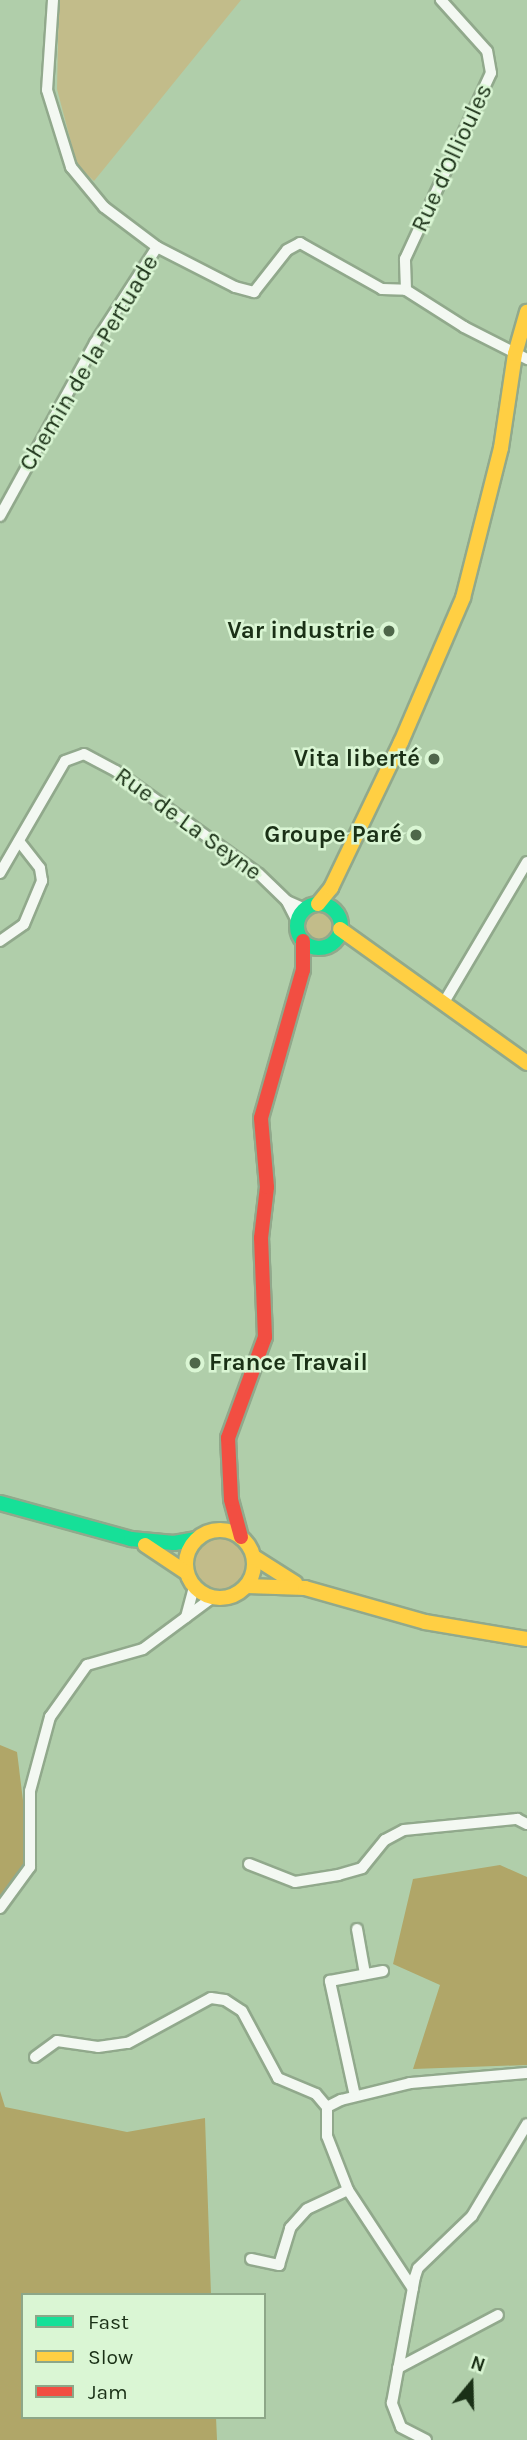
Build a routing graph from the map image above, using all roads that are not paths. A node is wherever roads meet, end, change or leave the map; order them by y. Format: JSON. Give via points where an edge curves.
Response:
{"nodes":[{"id":1,"x":53,"y":0,"type":"edge"},
{"id":2,"x":441,"y":0,"type":"edge"},
{"id":3,"x":157,"y":247,"type":"junction"},
{"id":4,"x":406,"y":290,"type":"junction"},
{"id":5,"x":527,"y":312,"type":"edge"},
{"id":6,"x":521,"y":356,"type":"edge"},
{"id":7,"x":0,"y":516,"type":"edge"},
{"id":8,"x":19,"y":841,"type":"junction"},
{"id":9,"x":527,"y":862,"type":"edge"},
{"id":10,"x":0,"y":873,"type":"edge"},
{"id":11,"x":313,"y":911,"type":"junction"},
{"id":12,"x":337,"y":935,"type":"junction"},
{"id":13,"x":0,"y":941,"type":"edge"},
{"id":14,"x":303,"y":941,"type":"junction"},
{"id":15,"x":319,"y":948,"type":"junction"},
{"id":16,"x":303,"y":970,"type":"junction"},
{"id":17,"x":443,"y":1004,"type":"junction"},
{"id":18,"x":527,"y":1063,"type":"edge"},
{"id":19,"x":231,"y":1499,"type":"junction"},
{"id":20,"x":0,"y":1503,"type":"edge"},
{"id":21,"x":217,"y":1530,"type":"junction"},
{"id":22,"x":242,"y":1536,"type":"junction"},
{"id":23,"x":131,"y":1539,"type":"junction"},
{"id":24,"x":197,"y":1539,"type":"junction"},
{"id":25,"x":254,"y":1557,"type":"junction"},
{"id":26,"x":187,"y":1573,"type":"junction"},
{"id":27,"x":247,"y":1586,"type":"junction"},
{"id":28,"x":194,"y":1587,"type":"junction"},
{"id":29,"x":305,"y":1588,"type":"junction"},
{"id":30,"x":212,"y":1598,"type":"junction"},
{"id":31,"x":186,"y":1618,"type":"junction"},
{"id":32,"x":527,"y":1639,"type":"edge"},
{"id":33,"x":527,"y":1824,"type":"edge"},
{"id":34,"x":249,"y":1864,"type":"dead end"},
{"id":35,"x":0,"y":1908,"type":"edge"},
{"id":36,"x":357,"y":1929,"type":"dead end"},
{"id":37,"x":383,"y":1971,"type":"dead end"},
{"id":38,"x":366,"y":1974,"type":"junction"},
{"id":39,"x":35,"y":2057,"type":"dead end"},
{"id":40,"x":527,"y":2073,"type":"edge"},
{"id":41,"x":355,"y":2096,"type":"junction"},
{"id":42,"x":327,"y":2107,"type":"junction"},
{"id":43,"x":527,"y":2124,"type":"edge"},
{"id":44,"x":348,"y":2190,"type":"junction"},
{"id":45,"x":251,"y":2259,"type":"dead end"},
{"id":46,"x":393,"y":2261,"type":"junction"},
{"id":47,"x":417,"y":2270,"type":"junction"},
{"id":48,"x":402,"y":2272,"type":"junction"},
{"id":49,"x":412,"y":2289,"type":"junction"},
{"id":50,"x":498,"y":2315,"type":"dead end"},
{"id":51,"x":398,"y":2368,"type":"junction"},
{"id":52,"x":426,"y":2440,"type":"edge"}],
"edges":[{"from":1,"to":3,"type":"street","via":[[47,90],[71,167],[104,206]]},
{"from":2,"to":4,"type":"street","name":"Rue d'Ollioules","via":[[487,51],[491,73],[405,259]]},
{"from":3,"to":4,"type":"street","name":"Chemin de la Pertuade","via":[[246,292],[261,287],[287,250],[300,243],[382,289]]},
{"from":3,"to":7,"type":"street","name":"Chemin de la Pertuade","via":[[95,343]]},
{"from":4,"to":6,"type":"street"},
{"from":5,"to":6,"type":"street"},
{"from":6,"to":11,"type":"street","via":[[463,598],[443,653],[331,888]]},
{"from":8,"to":10,"type":"street"},
{"from":8,"to":11,"type":"street","name":"Rue de La Seyne","via":[[65,761],[84,754],[116,771],[251,868],[287,901]]},
{"from":8,"to":13,"type":"street","via":[[43,875],[37,899],[17,932]]},
{"from":9,"to":17,"type":"street"},
{"from":11,"to":12,"type":"street"},
{"from":11,"to":14,"type":"street"},
{"from":12,"to":15,"type":"street"},
{"from":12,"to":17,"type":"street"},
{"from":14,"to":15,"type":"street"},
{"from":14,"to":16,"type":"street"},
{"from":15,"to":16,"type":"street"},
{"from":16,"to":19,"type":"street","via":[[261,1118],[267,1205],[261,1247],[268,1317],[228,1438]]},
{"from":17,"to":18,"type":"street"},
{"from":19,"to":21,"type":"street"},
{"from":19,"to":22,"type":"street"},
{"from":20,"to":23,"type":"street"},
{"from":21,"to":22,"type":"street"},
{"from":21,"to":24,"type":"street"},
{"from":22,"to":25,"type":"street"},
{"from":23,"to":24,"type":"street","via":[[174,1543]]},
{"from":23,"to":26,"type":"street"},
{"from":24,"to":26,"type":"street","via":[[186,1558]]},
{"from":25,"to":27,"type":"street","via":[[254,1572]]},
{"from":25,"to":29,"type":"street"},
{"from":26,"to":28,"type":"street"},
{"from":27,"to":29,"type":"street"},
{"from":27,"to":30,"type":"street","via":[[233,1597]]},
{"from":28,"to":30,"type":"street"},
{"from":28,"to":31,"type":"street"},
{"from":29,"to":32,"type":"street","via":[[425,1622]]},
{"from":30,"to":31,"type":"street"},
{"from":31,"to":35,"type":"street","via":[[143,1649],[88,1665],[50,1717],[30,1791],[30,1867]]},
{"from":33,"to":34,"type":"street","via":[[517,1819],[404,1830],[385,1840],[362,1868],[295,1882]]},
{"from":36,"to":38,"type":"street"},
{"from":37,"to":38,"type":"street"},
{"from":38,"to":41,"type":"street","via":[[330,1981]]},
{"from":39,"to":42,"type":"street","via":[[57,2041],[98,2047],[128,2043],[211,1998],[225,2000],[242,2011],[278,2078],[316,2094]]},
{"from":40,"to":41,"type":"street","via":[[410,2083]]},
{"from":41,"to":42,"type":"street"},
{"from":42,"to":44,"type":"street","via":[[327,2136]]},
{"from":43,"to":47,"type":"street","via":[[467,2222]]},
{"from":44,"to":45,"type":"street","via":[[307,2209],[290,2228],[279,2264]]},
{"from":44,"to":46,"type":"street"},
{"from":46,"to":47,"type":"street"},
{"from":46,"to":48,"type":"street"},
{"from":47,"to":48,"type":"street"},
{"from":47,"to":49,"type":"street"},
{"from":48,"to":49,"type":"street"},
{"from":49,"to":51,"type":"street"},
{"from":50,"to":51,"type":"street"},
{"from":51,"to":52,"type":"street","via":[[392,2403],[396,2419]]}]}
